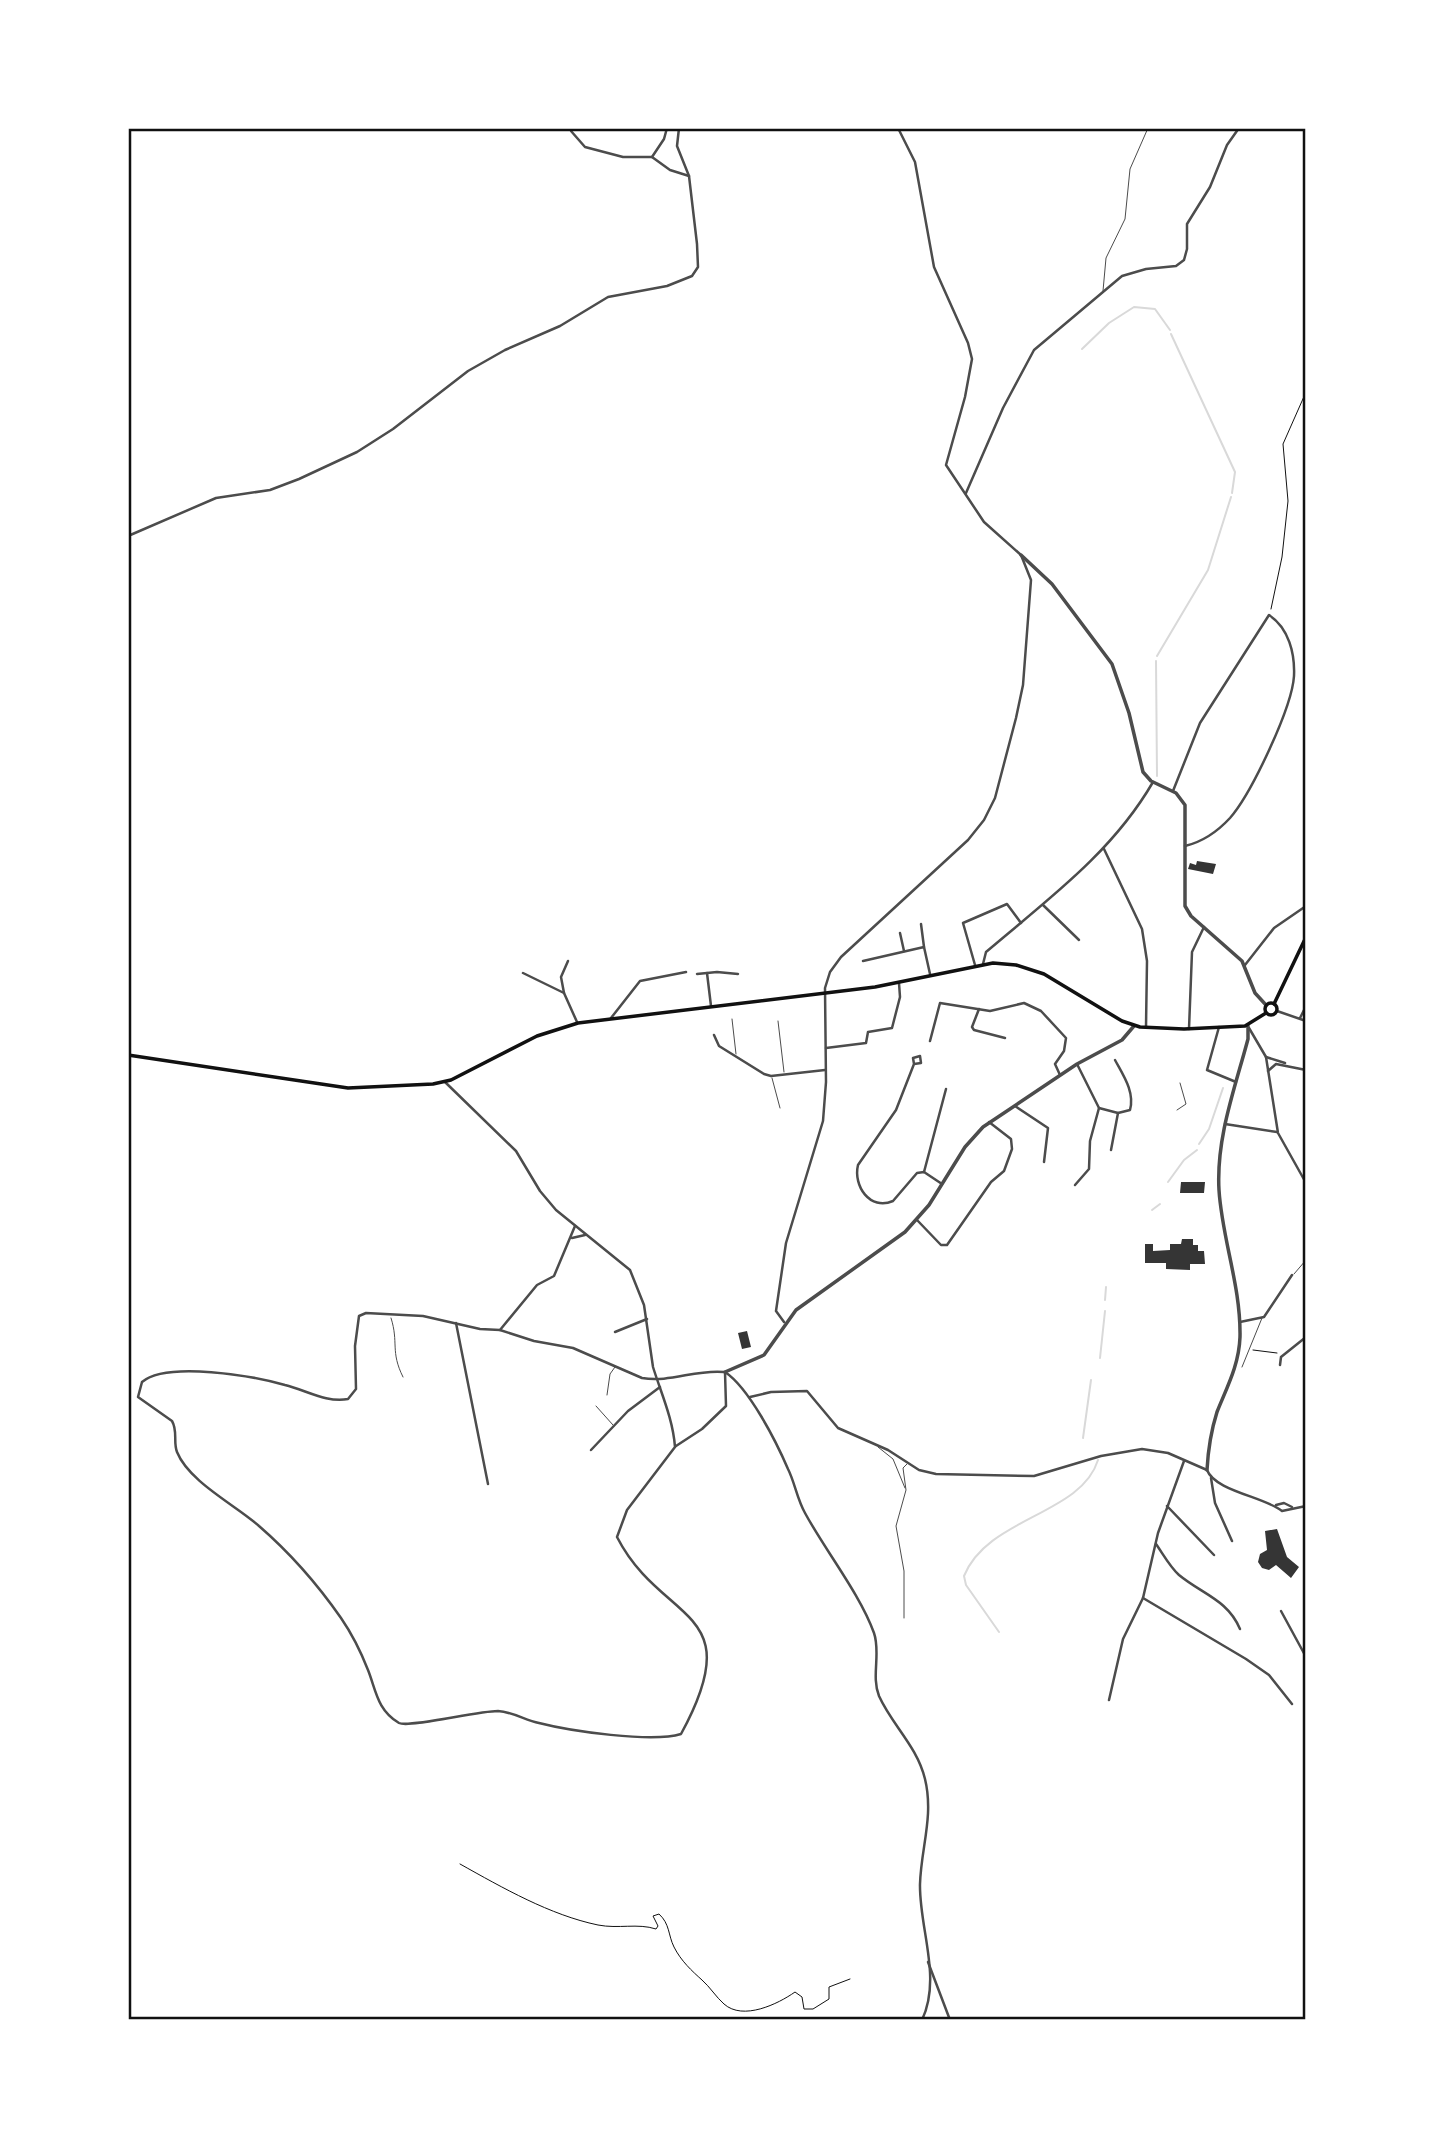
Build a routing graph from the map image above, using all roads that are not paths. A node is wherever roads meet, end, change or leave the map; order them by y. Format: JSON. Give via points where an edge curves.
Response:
{"nodes":[{"id":1,"x":667,"y":128,"type":"edge"},
{"id":2,"x":680,"y":128,"type":"edge"},
{"id":3,"x":898,"y":128,"type":"edge"},
{"id":4,"x":1148,"y":128,"type":"edge"},
{"id":5,"x":1239,"y":128,"type":"edge"},
{"id":6,"x":571,"y":131,"type":"dead end"},
{"id":7,"x":652,"y":157,"type":"junction"},
{"id":8,"x":689,"y":176,"type":"junction"},
{"id":9,"x":1103,"y":291,"type":"junction"},
{"id":10,"x":965,"y":495,"type":"junction"},
{"id":11,"x":128,"y":536,"type":"edge"},
{"id":12,"x":1021,"y":555,"type":"junction"},
{"id":13,"x":1153,"y":782,"type":"junction"},
{"id":14,"x":1173,"y":791,"type":"junction"},
{"id":15,"x":1185,"y":846,"type":"junction"},
{"id":16,"x":1104,"y":849,"type":"junction"},
{"id":17,"x":1043,"y":905,"type":"junction"},
{"id":18,"x":1306,"y":906,"type":"edge"},
{"id":19,"x":1021,"y":923,"type":"junction"},
{"id":20,"x":921,"y":924,"type":"dead end"},
{"id":21,"x":1203,"y":927,"type":"junction"},
{"id":22,"x":900,"y":933,"type":"dead end"},
{"id":23,"x":1306,"y":937,"type":"edge"},
{"id":24,"x":1079,"y":940,"type":"dead end"},
{"id":25,"x":924,"y":947,"type":"junction"},
{"id":26,"x":904,"y":951,"type":"junction"},
{"id":27,"x":568,"y":961,"type":"dead end"},
{"id":28,"x":863,"y":961,"type":"dead end"},
{"id":29,"x":983,"y":964,"type":"junction"},
{"id":30,"x":975,"y":965,"type":"junction"},
{"id":31,"x":1245,"y":965,"type":"junction"},
{"id":32,"x":686,"y":972,"type":"dead end"},
{"id":33,"x":523,"y":973,"type":"dead end"},
{"id":34,"x":707,"y":973,"type":"junction"},
{"id":35,"x":698,"y":974,"type":"dead end"},
{"id":36,"x":738,"y":974,"type":"dead end"},
{"id":37,"x":930,"y":975,"type":"junction"},
{"id":38,"x":899,"y":982,"type":"junction"},
{"id":39,"x":564,"y":993,"type":"junction"},
{"id":40,"x":825,"y":993,"type":"junction"},
{"id":41,"x":1274,"y":1004,"type":"junction"},
{"id":42,"x":1266,"y":1005,"type":"junction"},
{"id":43,"x":711,"y":1006,"type":"junction"},
{"id":44,"x":1306,"y":1006,"type":"edge"},
{"id":45,"x":979,"y":1009,"type":"junction"},
{"id":46,"x":1277,"y":1011,"type":"junction"},
{"id":47,"x":1266,"y":1013,"type":"junction"},
{"id":48,"x":611,"y":1018,"type":"junction"},
{"id":49,"x":1300,"y":1018,"type":"junction"},
{"id":50,"x":732,"y":1019,"type":"dead end"},
{"id":51,"x":778,"y":1021,"type":"dead end"},
{"id":52,"x":1306,"y":1021,"type":"edge"},
{"id":53,"x":578,"y":1023,"type":"junction"},
{"id":54,"x":1134,"y":1026,"type":"junction"},
{"id":55,"x":1248,"y":1026,"type":"junction"},
{"id":56,"x":1146,"y":1027,"type":"junction"},
{"id":57,"x":1219,"y":1027,"type":"junction"},
{"id":58,"x":1189,"y":1029,"type":"junction"},
{"id":59,"x":714,"y":1035,"type":"dead end"},
{"id":60,"x":1005,"y":1038,"type":"dead end"},
{"id":61,"x":930,"y":1041,"type":"dead end"},
{"id":62,"x":826,"y":1048,"type":"junction"},
{"id":63,"x":128,"y":1055,"type":"edge"},
{"id":64,"x":736,"y":1056,"type":"junction"},
{"id":65,"x":1266,"y":1057,"type":"junction"},
{"id":66,"x":1115,"y":1060,"type":"dead end"},
{"id":67,"x":914,"y":1064,"type":"dead end"},
{"id":68,"x":1077,"y":1064,"type":"junction"},
{"id":69,"x":1288,"y":1065,"type":"junction"},
{"id":70,"x":826,"y":1070,"type":"junction"},
{"id":71,"x":1306,"y":1070,"type":"edge"},
{"id":72,"x":1267,"y":1071,"type":"junction"},
{"id":73,"x":784,"y":1074,"type":"junction"},
{"id":74,"x":1060,"y":1075,"type":"junction"},
{"id":75,"x":771,"y":1076,"type":"junction"},
{"id":76,"x":445,"y":1082,"type":"junction"},
{"id":77,"x":1236,"y":1082,"type":"junction"},
{"id":78,"x":1180,"y":1083,"type":"dead end"},
{"id":79,"x":946,"y":1089,"type":"dead end"},
{"id":80,"x":1014,"y":1105,"type":"junction"},
{"id":81,"x":780,"y":1108,"type":"dead end"},
{"id":82,"x":1099,"y":1108,"type":"junction"},
{"id":83,"x":1177,"y":1110,"type":"dead end"},
{"id":84,"x":1118,"y":1113,"type":"junction"},
{"id":85,"x":989,"y":1122,"type":"junction"},
{"id":86,"x":1225,"y":1124,"type":"junction"},
{"id":87,"x":1278,"y":1133,"type":"junction"},
{"id":88,"x":1111,"y":1150,"type":"dead end"},
{"id":89,"x":1044,"y":1162,"type":"dead end"},
{"id":90,"x":924,"y":1172,"type":"junction"},
{"id":91,"x":1306,"y":1182,"type":"edge"},
{"id":92,"x":942,"y":1184,"type":"junction"},
{"id":93,"x":1075,"y":1185,"type":"dead end"},
{"id":94,"x":917,"y":1220,"type":"junction"},
{"id":95,"x":575,"y":1226,"type":"junction"},
{"id":96,"x":586,"y":1235,"type":"junction"},
{"id":97,"x":572,"y":1238,"type":"junction"},
{"id":98,"x":1306,"y":1260,"type":"edge"},
{"id":99,"x":1292,"y":1275,"type":"joint"},
{"id":100,"x":390,"y":1313,"type":"junction"},
{"id":101,"x":1262,"y":1318,"type":"junction"},
{"id":102,"x":647,"y":1319,"type":"junction"},
{"id":103,"x":784,"y":1322,"type":"junction"},
{"id":104,"x":1240,"y":1322,"type":"junction"},
{"id":105,"x":456,"y":1323,"type":"junction"},
{"id":106,"x":500,"y":1330,"type":"junction"},
{"id":107,"x":614,"y":1332,"type":"dead end"},
{"id":108,"x":1306,"y":1337,"type":"edge"},
{"id":109,"x":1280,"y":1365,"type":"dead end"},
{"id":110,"x":616,"y":1366,"type":"junction"},
{"id":111,"x":1242,"y":1367,"type":"dead end"},
{"id":112,"x":725,"y":1372,"type":"junction"},
{"id":113,"x":403,"y":1377,"type":"dead end"},
{"id":114,"x":657,"y":1379,"type":"junction"},
{"id":115,"x":660,"y":1387,"type":"junction"},
{"id":116,"x":607,"y":1395,"type":"dead end"},
{"id":117,"x":750,"y":1397,"type":"junction"},
{"id":118,"x":596,"y":1406,"type":"dead end"},
{"id":119,"x":614,"y":1426,"type":"junction"},
{"id":120,"x":875,"y":1444,"type":"junction"},
{"id":121,"x":675,"y":1447,"type":"junction"},
{"id":122,"x":591,"y":1450,"type":"dead end"},
{"id":123,"x":1185,"y":1460,"type":"junction"},
{"id":124,"x":909,"y":1464,"type":"junction"},
{"id":125,"x":1208,"y":1470,"type":"junction"},
{"id":126,"x":1212,"y":1477,"type":"junction"},
{"id":127,"x":488,"y":1484,"type":"dead end"},
{"id":128,"x":906,"y":1490,"type":"junction"},
{"id":129,"x":1167,"y":1506,"type":"junction"},
{"id":130,"x":1276,"y":1506,"type":"junction"},
{"id":131,"x":1306,"y":1506,"type":"edge"},
{"id":132,"x":1292,"y":1507,"type":"junction"},
{"id":133,"x":1232,"y":1541,"type":"dead end"},
{"id":134,"x":1155,"y":1543,"type":"junction"},
{"id":135,"x":1214,"y":1555,"type":"dead end"},
{"id":136,"x":1143,"y":1598,"type":"junction"},
{"id":137,"x":1281,"y":1611,"type":"dead end"},
{"id":138,"x":904,"y":1618,"type":"dead end"},
{"id":139,"x":1240,"y":1629,"type":"dead end"},
{"id":140,"x":1306,"y":1657,"type":"edge"},
{"id":141,"x":1109,"y":1700,"type":"dead end"},
{"id":142,"x":1292,"y":1704,"type":"dead end"},
{"id":143,"x":928,"y":1962,"type":"junction"},
{"id":144,"x":922,"y":2020,"type":"edge"},
{"id":145,"x":950,"y":2020,"type":"edge"}],
"edges":[{"from":1,"to":7,"type":"street"},
{"from":2,"to":8,"type":"street","via":[[677,146]]},
{"from":3,"to":10,"type":"street","via":[[918,175],[934,267],[971,353],[965,397],[946,460]]},
{"from":4,"to":9,"type":"lane","via":[[1130,169],[1125,219],[1106,258]]},
{"from":5,"to":9,"type":"street","via":[[1187,224],[1184,260],[1176,266],[1134,271]]},
{"from":6,"to":7,"type":"street","via":[[585,147],[623,157]]},
{"from":7,"to":8,"type":"street"},
{"from":8,"to":11,"type":"street","via":[[698,265],[692,276],[667,286],[608,297],[557,328],[505,350],[468,370],[413,416],[354,454],[270,490],[216,498]]},
{"from":9,"to":10,"type":"street","via":[[1034,350]]},
{"from":10,"to":12,"type":"street","via":[[993,531]]},
{"from":12,"to":13,"type":"street","via":[[1052,584],[1110,660],[1127,706],[1140,767]]},
{"from":12,"to":40,"type":"street","via":[[1031,584],[1023,685],[993,803],[968,840],[841,957],[830,972]]},
{"from":13,"to":14,"type":"street"},
{"from":13,"to":16,"type":"street"},
{"from":14,"to":15,"type":"street","via":[[1186,808]]},
{"from":14,"to":15,"type":"street","via":[[1200,723],[1269,615],[1276,619],[1291,645],[1294,677],[1289,696],[1242,803],[1220,828]]},
{"from":15,"to":21,"type":"street","via":[[1184,902]]},
{"from":16,"to":17,"type":"street"},
{"from":16,"to":56,"type":"street","via":[[1142,929],[1147,961]]},
{"from":17,"to":19,"type":"street"},
{"from":17,"to":24,"type":"street"},
{"from":18,"to":31,"type":"street","via":[[1274,928]]},
{"from":19,"to":29,"type":"street","via":[[986,952]]},
{"from":19,"to":30,"type":"street","via":[[1007,904],[963,923]]},
{"from":20,"to":25,"type":"street"},
{"from":21,"to":31,"type":"street"},
{"from":21,"to":58,"type":"street","via":[[1192,952]]},
{"from":22,"to":26,"type":"street"},
{"from":23,"to":41,"type":"main road"},
{"from":25,"to":26,"type":"street"},
{"from":25,"to":37,"type":"street"},
{"from":26,"to":28,"type":"street"},
{"from":27,"to":39,"type":"street","via":[[561,976]]},
{"from":29,"to":30,"type":"main road"},
{"from":29,"to":54,"type":"main road","via":[[1016,965],[1044,974]]},
{"from":30,"to":37,"type":"main road"},
{"from":31,"to":42,"type":"street","via":[[1256,995]]},
{"from":32,"to":48,"type":"street","via":[[640,981]]},
{"from":33,"to":39,"type":"street"},
{"from":34,"to":35,"type":"street"},
{"from":34,"to":36,"type":"street"},
{"from":34,"to":43,"type":"street"},
{"from":37,"to":38,"type":"main road"},
{"from":38,"to":40,"type":"main road"},
{"from":38,"to":62,"type":"street","via":[[892,1028],[868,1032],[866,1043]]},
{"from":39,"to":53,"type":"street"},
{"from":40,"to":43,"type":"main road"},
{"from":40,"to":62,"type":"street"},
{"from":41,"to":42,"type":"main road"},
{"from":41,"to":46,"type":"main road"},
{"from":42,"to":47,"type":"main road"},
{"from":43,"to":48,"type":"main road"},
{"from":44,"to":49,"type":"street"},
{"from":45,"to":60,"type":"street","via":[[974,1030]]},
{"from":45,"to":61,"type":"street","via":[[940,1003]]},
{"from":45,"to":74,"type":"street","via":[[1004,1010],[1024,1003],[1041,1011],[1066,1038],[1055,1064]]},
{"from":46,"to":47,"type":"main road"},
{"from":46,"to":49,"type":"street"},
{"from":47,"to":55,"type":"main road"},
{"from":48,"to":53,"type":"main road"},
{"from":49,"to":52,"type":"street"},
{"from":50,"to":64,"type":"lane"},
{"from":51,"to":73,"type":"lane"},
{"from":53,"to":76,"type":"main road","via":[[537,1036]]},
{"from":54,"to":56,"type":"main road"},
{"from":54,"to":68,"type":"street","via":[[1122,1040]]},
{"from":55,"to":57,"type":"main road"},
{"from":55,"to":65,"type":"street"},
{"from":55,"to":77,"type":"street"},
{"from":56,"to":58,"type":"main road"},
{"from":57,"to":58,"type":"main road"},
{"from":57,"to":77,"type":"street","via":[[1207,1070]]},
{"from":59,"to":64,"type":"street","via":[[719,1046]]},
{"from":62,"to":70,"type":"street"},
{"from":63,"to":76,"type":"main road","via":[[348,1088]]},
{"from":64,"to":75,"type":"street"},
{"from":65,"to":69,"type":"street"},
{"from":65,"to":72,"type":"street"},
{"from":66,"to":84,"type":"street","via":[[1127,1081],[1131,1105],[1130,1110]]},
{"from":67,"to":90,"type":"street","via":[[896,1110],[855,1176],[867,1197],[886,1204],[909,1179]]},
{"from":68,"to":74,"type":"street"},
{"from":68,"to":82,"type":"street"},
{"from":69,"to":71,"type":"street"},
{"from":69,"to":72,"type":"street","via":[[1274,1065]]},
{"from":70,"to":73,"type":"street"},
{"from":70,"to":103,"type":"street","via":[[817,1146],[784,1255],[776,1311]]},
{"from":72,"to":87,"type":"street"},
{"from":73,"to":75,"type":"street"},
{"from":74,"to":80,"type":"street"},
{"from":75,"to":81,"type":"lane"},
{"from":76,"to":95,"type":"street","via":[[516,1151],[547,1200]]},
{"from":77,"to":86,"type":"street"},
{"from":78,"to":83,"type":"lane","via":[[1186,1104]]},
{"from":79,"to":90,"type":"street"},
{"from":80,"to":85,"type":"street"},
{"from":80,"to":89,"type":"street","via":[[1048,1128]]},
{"from":82,"to":84,"type":"street"},
{"from":82,"to":93,"type":"street","via":[[1089,1168]]},
{"from":84,"to":88,"type":"street"},
{"from":85,"to":92,"type":"street","via":[[969,1142]]},
{"from":85,"to":94,"type":"street","via":[[1011,1139],[1004,1171],[991,1182],[947,1245],[940,1245]]},
{"from":86,"to":87,"type":"street"},
{"from":86,"to":104,"type":"street","via":[[1219,1191]]},
{"from":87,"to":91,"type":"street"},
{"from":90,"to":92,"type":"street"},
{"from":92,"to":94,"type":"street"},
{"from":94,"to":103,"type":"street"},
{"from":95,"to":96,"type":"street"},
{"from":95,"to":97,"type":"street"},
{"from":96,"to":97,"type":"street"},
{"from":96,"to":102,"type":"street","via":[[630,1270]]},
{"from":97,"to":106,"type":"street","via":[[554,1276],[537,1285]]},
{"from":98,"to":99,"type":"lane"},
{"from":99,"to":101,"type":"street"},
{"from":100,"to":105,"type":"street"},
{"from":100,"to":113,"type":"lane","via":[[397,1340],[394,1353]]},
{"from":100,"to":121,"type":"street","via":[[361,1314],[355,1346],[356,1389],[348,1399],[328,1399],[244,1377],[171,1373],[146,1378],[138,1397],[170,1418],[177,1452],[202,1481],[259,1525],[332,1606],[360,1651],[375,1697],[402,1724],[497,1711],[541,1724],[642,1738],[681,1734],[705,1673],[705,1641],[697,1624],[656,1586],[621,1544],[617,1532],[638,1493]]},
{"from":101,"to":104,"type":"street"},
{"from":101,"to":111,"type":"lane"},
{"from":102,"to":107,"type":"street"},
{"from":102,"to":114,"type":"street"},
{"from":103,"to":112,"type":"street","via":[[766,1353]]},
{"from":104,"to":125,"type":"street","via":[[1238,1361],[1215,1420]]},
{"from":105,"to":106,"type":"street"},
{"from":105,"to":127,"type":"street"},
{"from":106,"to":110,"type":"street","via":[[568,1346]]},
{"from":108,"to":109,"type":"street","via":[[1281,1357]]},
{"from":110,"to":114,"type":"street","via":[[642,1378]]},
{"from":110,"to":116,"type":"lane"},
{"from":112,"to":114,"type":"street"},
{"from":112,"to":117,"type":"street"},
{"from":112,"to":121,"type":"street","via":[[726,1406]]},
{"from":114,"to":115,"type":"street"},
{"from":115,"to":119,"type":"street"},
{"from":115,"to":121,"type":"street"},
{"from":117,"to":120,"type":"street","via":[[807,1391],[838,1428]]},
{"from":117,"to":143,"type":"street","via":[[788,1469],[803,1510],[870,1624],[877,1651],[879,1695],[921,1766],[929,1797],[920,1886]]},
{"from":118,"to":119,"type":"lane"},
{"from":119,"to":122,"type":"street"},
{"from":120,"to":124,"type":"street"},
{"from":120,"to":128,"type":"lane","via":[[893,1459]]},
{"from":123,"to":124,"type":"street","via":[[1154,1449],[1125,1450],[1015,1478],[936,1474]]},
{"from":123,"to":125,"type":"street"},
{"from":123,"to":129,"type":"street"},
{"from":124,"to":128,"type":"lane","via":[[903,1468]]},
{"from":125,"to":126,"type":"street"},
{"from":126,"to":130,"type":"street"},
{"from":126,"to":133,"type":"street","via":[[1215,1503]]},
{"from":128,"to":138,"type":"lane","via":[[896,1526],[904,1571]]},
{"from":129,"to":134,"type":"street"},
{"from":129,"to":135,"type":"street"},
{"from":130,"to":132,"type":"street"},
{"from":130,"to":132,"type":"street","via":[[1284,1511]]},
{"from":131,"to":132,"type":"street"},
{"from":134,"to":136,"type":"street"},
{"from":134,"to":139,"type":"street","via":[[1177,1573],[1224,1603]]},
{"from":136,"to":141,"type":"street","via":[[1125,1634]]},
{"from":136,"to":142,"type":"street","via":[[1261,1670]]},
{"from":137,"to":140,"type":"street"},
{"from":143,"to":144,"type":"street","via":[[929,1998]]},
{"from":143,"to":145,"type":"street"}]}
